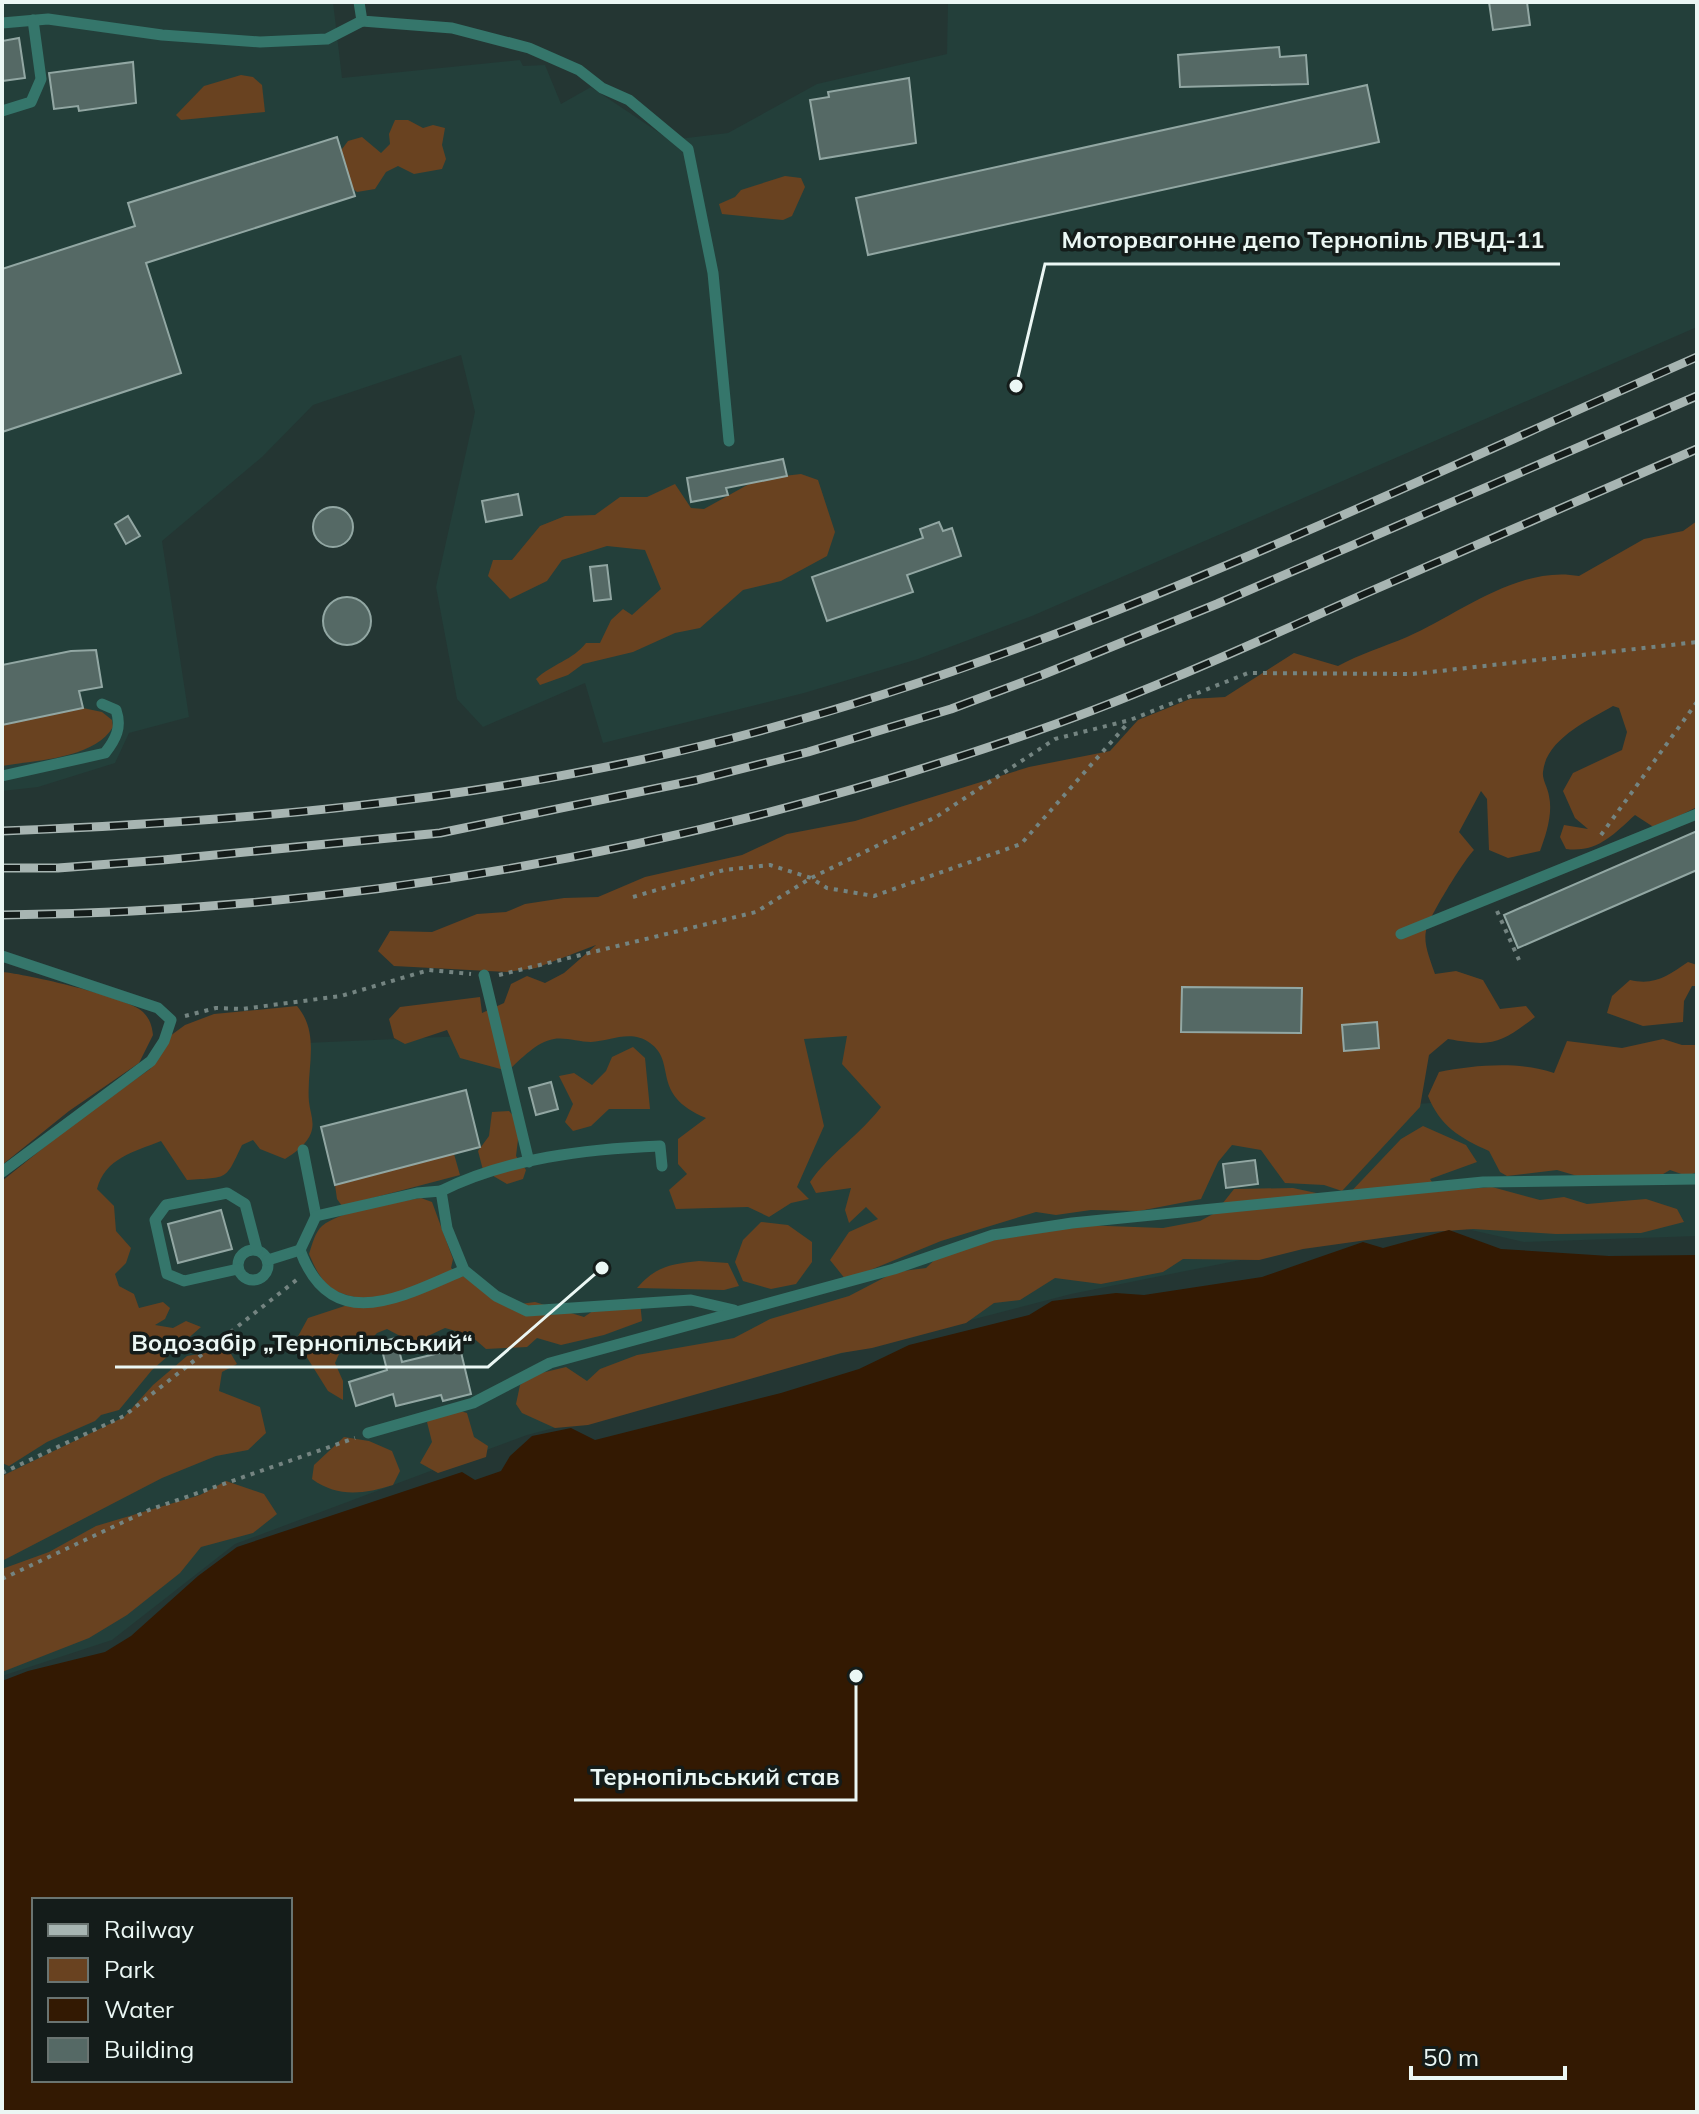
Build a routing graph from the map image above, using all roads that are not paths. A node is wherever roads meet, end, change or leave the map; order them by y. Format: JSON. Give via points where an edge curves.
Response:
{"nodes":[{"id":1,"x":359,"y":2,"type":"edge"},
{"id":2,"x":33,"y":20,"type":"junction"},
{"id":3,"x":362,"y":21,"type":"junction"},
{"id":4,"x":2,"y":23,"type":"edge"},
{"id":5,"x":2,"y":111,"type":"edge"},
{"id":6,"x":729,"y":441,"type":"dead end"},
{"id":7,"x":102,"y":704,"type":"dead end"},
{"id":8,"x":2,"y":776,"type":"edge"},
{"id":9,"x":1697,"y":814,"type":"edge"},
{"id":10,"x":1401,"y":934,"type":"dead end"},
{"id":11,"x":2,"y":956,"type":"edge"},
{"id":12,"x":484,"y":975,"type":"road end"},
{"id":13,"x":303,"y":1150,"type":"dead end"},
{"id":14,"x":529,"y":1162,"type":"junction"},
{"id":15,"x":662,"y":1166,"type":"dead end"},
{"id":16,"x":2,"y":1172,"type":"edge"},
{"id":17,"x":1697,"y":1179,"type":"edge"},
{"id":18,"x":441,"y":1191,"type":"junction"},
{"id":19,"x":316,"y":1216,"type":"junction"},
{"id":20,"x":257,"y":1250,"type":"junction"},
{"id":21,"x":300,"y":1250,"type":"junction"},
{"id":22,"x":268,"y":1260,"type":"junction"},
{"id":23,"x":238,"y":1269,"type":"junction"},
{"id":24,"x":464,"y":1270,"type":"junction"},
{"id":25,"x":735,"y":1311,"type":"junction"},
{"id":26,"x":368,"y":1433,"type":"road end"}],
"edges":[{"from":1,"to":3,"type":"lane"},
{"from":2,"to":3,"type":"lane","via":[[260,42],[327,39]]},
{"from":2,"to":4,"type":"lane"},
{"from":2,"to":5,"type":"lane","via":[[41,79],[31,102]]},
{"from":3,"to":6,"type":"lane","via":[[452,28],[529,48],[629,100],[688,149],[713,273]]},
{"from":7,"to":8,"type":"lane","via":[[116,710],[120,721],[116,739],[105,753]]},
{"from":9,"to":10,"type":"lane"},
{"from":11,"to":16,"type":"lane","via":[[158,1008],[171,1020],[151,1061]]},
{"from":12,"to":14,"type":"lane"},
{"from":13,"to":19,"type":"lane"},
{"from":14,"to":15,"type":"lane","via":[[660,1146]]},
{"from":14,"to":18,"type":"lane"},
{"from":17,"to":25,"type":"lane","via":[[1483,1182],[1072,1223],[993,1235],[894,1269]]},
{"from":18,"to":19,"type":"lane"},
{"from":18,"to":24,"type":"lane","via":[[447,1228]]},
{"from":19,"to":21,"type":"lane"},
{"from":20,"to":22,"type":"lane"},
{"from":20,"to":23,"type":"lane","via":[[239,1257]]},
{"from":20,"to":23,"type":"lane","via":[[245,1204],[227,1193],[166,1205],[155,1220],[167,1274],[184,1281]]},
{"from":21,"to":22,"type":"lane"},
{"from":21,"to":24,"type":"lane","via":[[308,1271],[329,1293],[353,1303],[389,1302]]},
{"from":22,"to":23,"type":"lane","via":[[267,1272],[258,1280],[246,1279]]},
{"from":24,"to":25,"type":"lane","via":[[496,1296],[527,1311],[691,1300]]},
{"from":25,"to":26,"type":"lane","via":[[550,1363],[473,1403]]}]}
